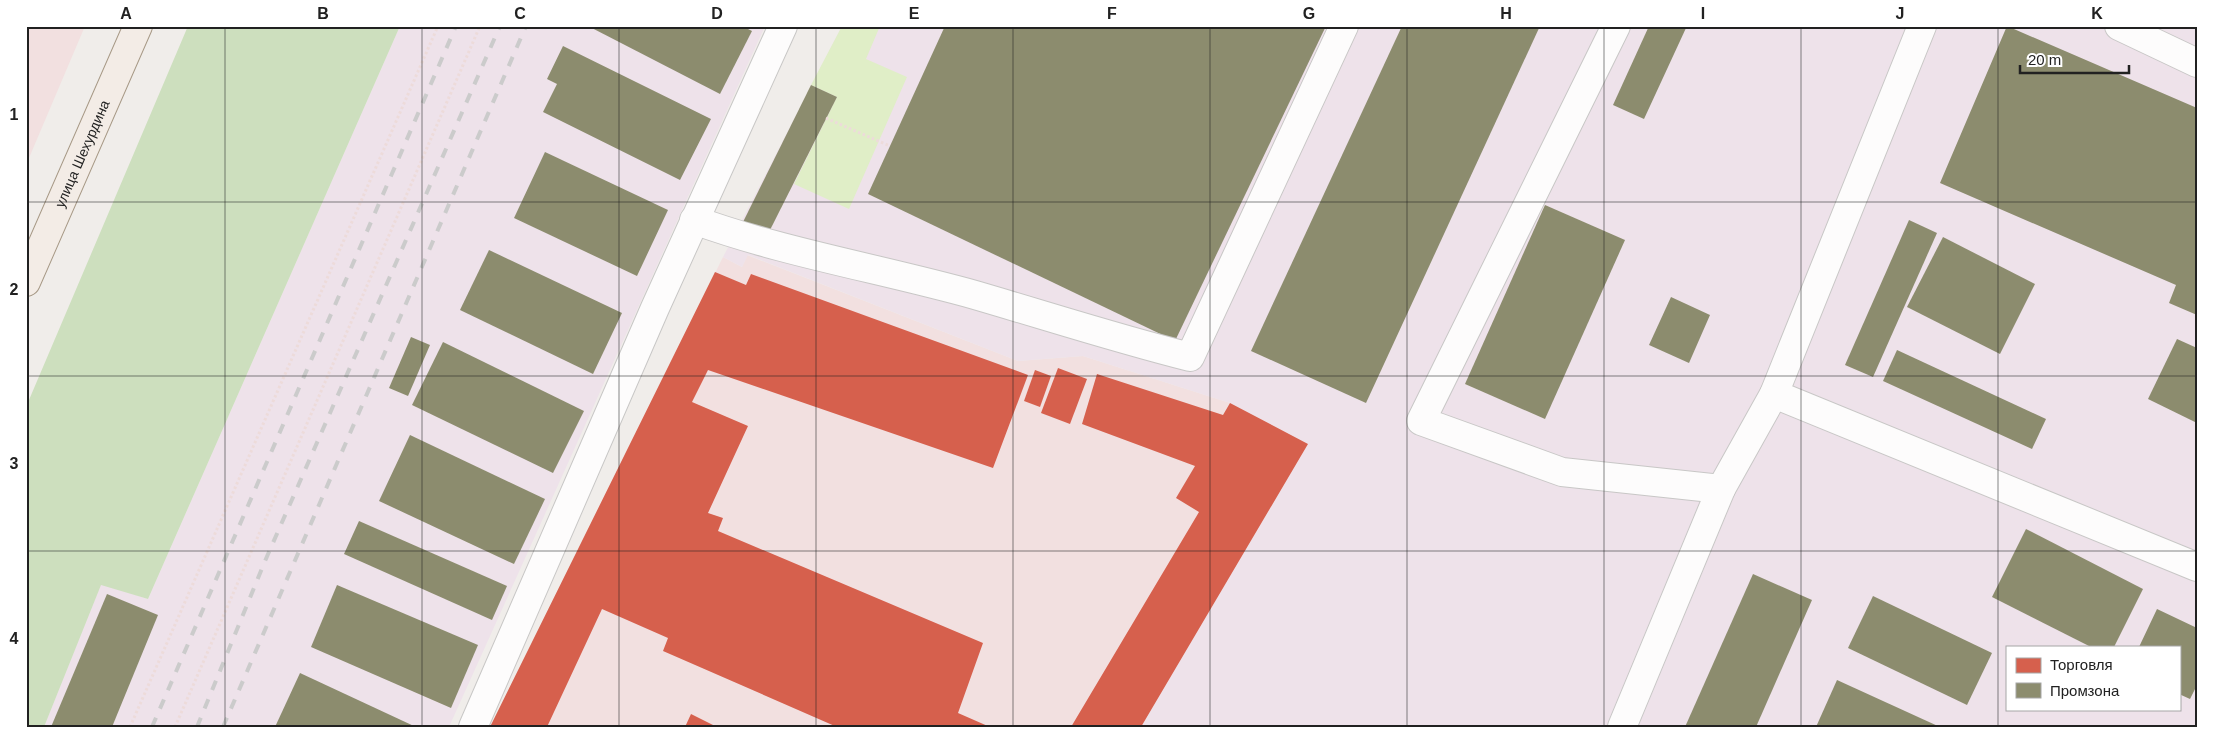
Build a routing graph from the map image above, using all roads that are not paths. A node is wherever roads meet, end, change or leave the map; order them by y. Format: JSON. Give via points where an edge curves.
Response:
{"nodes":[{"id":1,"x":138,"y":26,"type":"edge"},
{"id":2,"x":783,"y":26,"type":"edge"},
{"id":3,"x":1344,"y":26,"type":"edge"},
{"id":4,"x":1616,"y":26,"type":"edge"},
{"id":5,"x":1922,"y":26,"type":"edge"},
{"id":6,"x":2119,"y":26,"type":"edge"},
{"id":7,"x":2197,"y":63,"type":"edge"},
{"id":8,"x":694,"y":220,"type":"junction"},
{"id":9,"x":26,"y":282,"type":"edge"},
{"id":10,"x":1774,"y":394,"type":"junction"},
{"id":11,"x":1721,"y":488,"type":"junction"},
{"id":12,"x":2197,"y":567,"type":"edge"},
{"id":13,"x":473,"y":727,"type":"edge"},
{"id":14,"x":1622,"y":727,"type":"edge"}],
"edges":[{"from":1,"to":9,"type":"main road","name":"улица Шехурдина"},
{"from":2,"to":8,"type":"street"},
{"from":3,"to":8,"type":"street","via":[[1190,356],[1136,344],[975,295],[735,235]]},
{"from":4,"to":11,"type":"street","via":[[1421,421],[1562,472]]},
{"from":5,"to":10,"type":"street"},
{"from":6,"to":7,"type":"street"},
{"from":8,"to":13,"type":"street"},
{"from":10,"to":11,"type":"street"},
{"from":10,"to":12,"type":"street"},
{"from":11,"to":14,"type":"street"}]}
